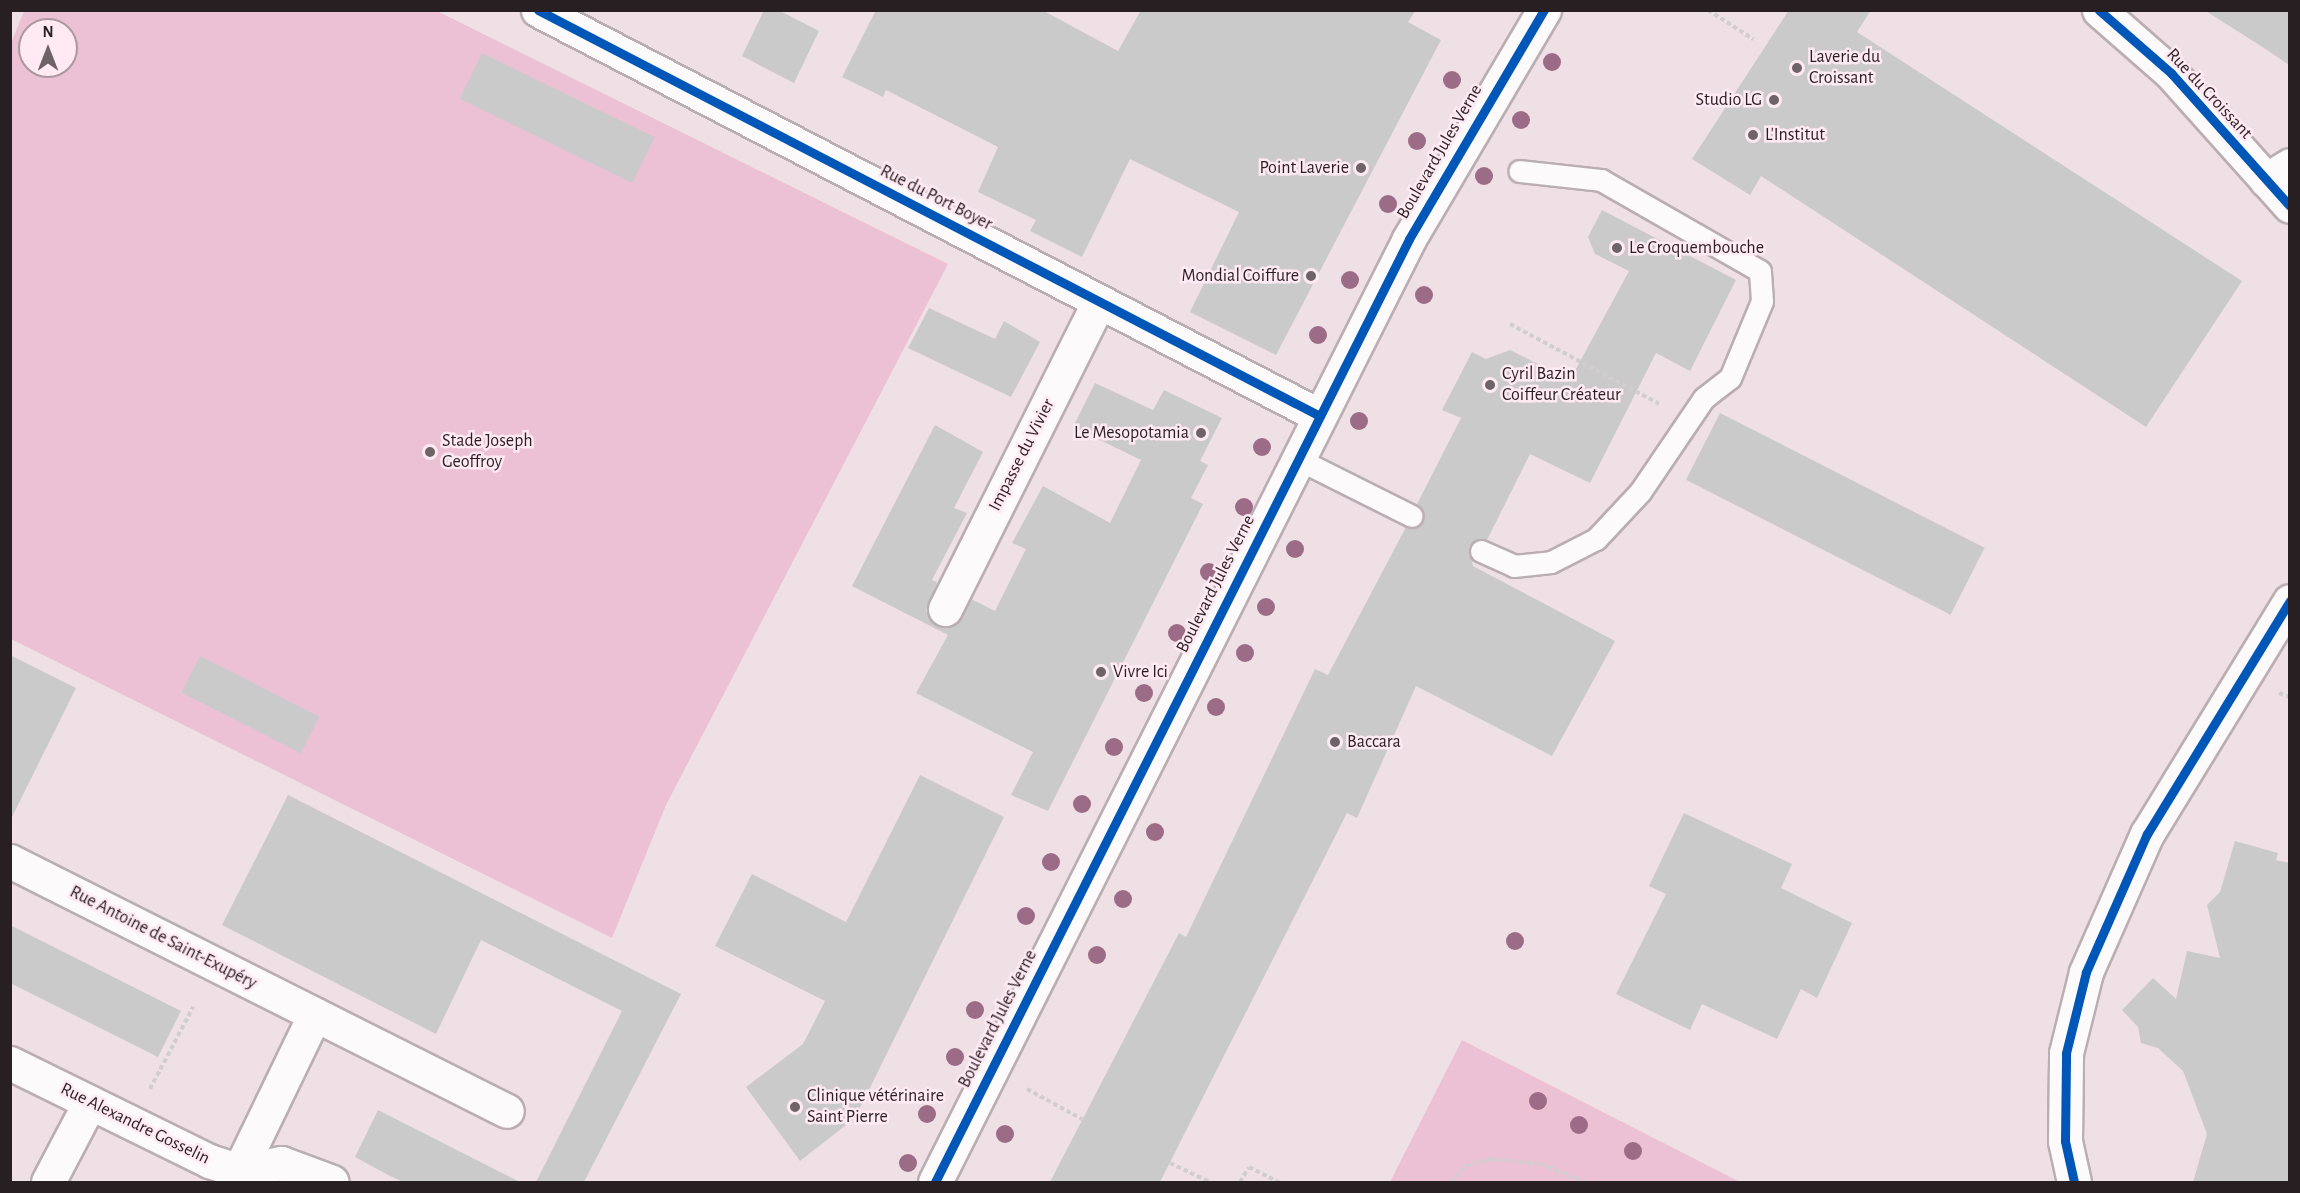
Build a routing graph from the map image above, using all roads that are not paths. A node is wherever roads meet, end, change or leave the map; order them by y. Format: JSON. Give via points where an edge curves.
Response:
{"nodes":[{"id":1,"x":538,"y":10,"type":"edge"},
{"id":2,"x":1544,"y":10,"type":"edge"},
{"id":3,"x":2099,"y":10,"type":"edge"},
{"id":4,"x":1519,"y":171,"type":"dead end"},
{"id":5,"x":2278,"y":173,"type":"edge"},
{"id":6,"x":2289,"y":206,"type":"edge"},
{"id":7,"x":1099,"y":301,"type":"junction"},
{"id":8,"x":1320,"y":416,"type":"junction"},
{"id":9,"x":1298,"y":459,"type":"junction"},
{"id":10,"x":1412,"y":516,"type":"dead end"},
{"id":11,"x":1481,"y":551,"type":"dead end"},
{"id":12,"x":2289,"y":602,"type":"edge"},
{"id":13,"x":945,"y":609,"type":"dead end"},
{"id":14,"x":10,"y":861,"type":"edge"},
{"id":15,"x":315,"y":1014,"type":"junction"},
{"id":16,"x":10,"y":1063,"type":"edge"},
{"id":17,"x":90,"y":1102,"type":"junction"},
{"id":18,"x":507,"y":1111,"type":"dead end"},
{"id":19,"x":239,"y":1171,"type":"junction"},
{"id":20,"x":48,"y":1182,"type":"edge"},
{"id":21,"x":332,"y":1182,"type":"edge"},
{"id":22,"x":935,"y":1182,"type":"edge"},
{"id":23,"x":2074,"y":1182,"type":"edge"}],
"edges":[{"from":1,"to":7,"type":"street","name":"Rue du Port Boyer"},
{"from":2,"to":8,"type":"street","name":"Boulevard Jules Verne","via":[[1466,135]]},
{"from":3,"to":5,"type":"street","name":"Rue du Croissant"},
{"from":4,"to":11,"type":"lane","via":[[1601,180],[1760,272],[1762,301],[1730,378],[1704,398],[1640,492],[1596,539],[1551,562],[1514,566]]},
{"from":5,"to":6,"type":"street","name":"Rue du Croissant"},
{"from":7,"to":8,"type":"street","name":"Rue du Port Boyer"},
{"from":7,"to":13,"type":"street","name":"Impasse du Vivier"},
{"from":8,"to":9,"type":"street","name":"Boulevard Jules Verne"},
{"from":9,"to":10,"type":"lane"},
{"from":9,"to":22,"type":"street","name":"Boulevard Jules Verne"},
{"from":12,"to":23,"type":"street","via":[[2147,834],[2086,972],[2066,1053],[2065,1141]]},
{"from":14,"to":15,"type":"street","name":"Rue Antoine de Saint-Exupéry"},
{"from":15,"to":18,"type":"street","name":"Rue Antoine de Saint-Exupéry"},
{"from":15,"to":19,"type":"street"},
{"from":16,"to":17,"type":"street","name":"Rue Alexandre Gosselin"},
{"from":17,"to":19,"type":"street","name":"Rue Alexandre Gosselin"},
{"from":17,"to":20,"type":"street"},
{"from":19,"to":21,"type":"street","via":[[281,1163]]}]}
